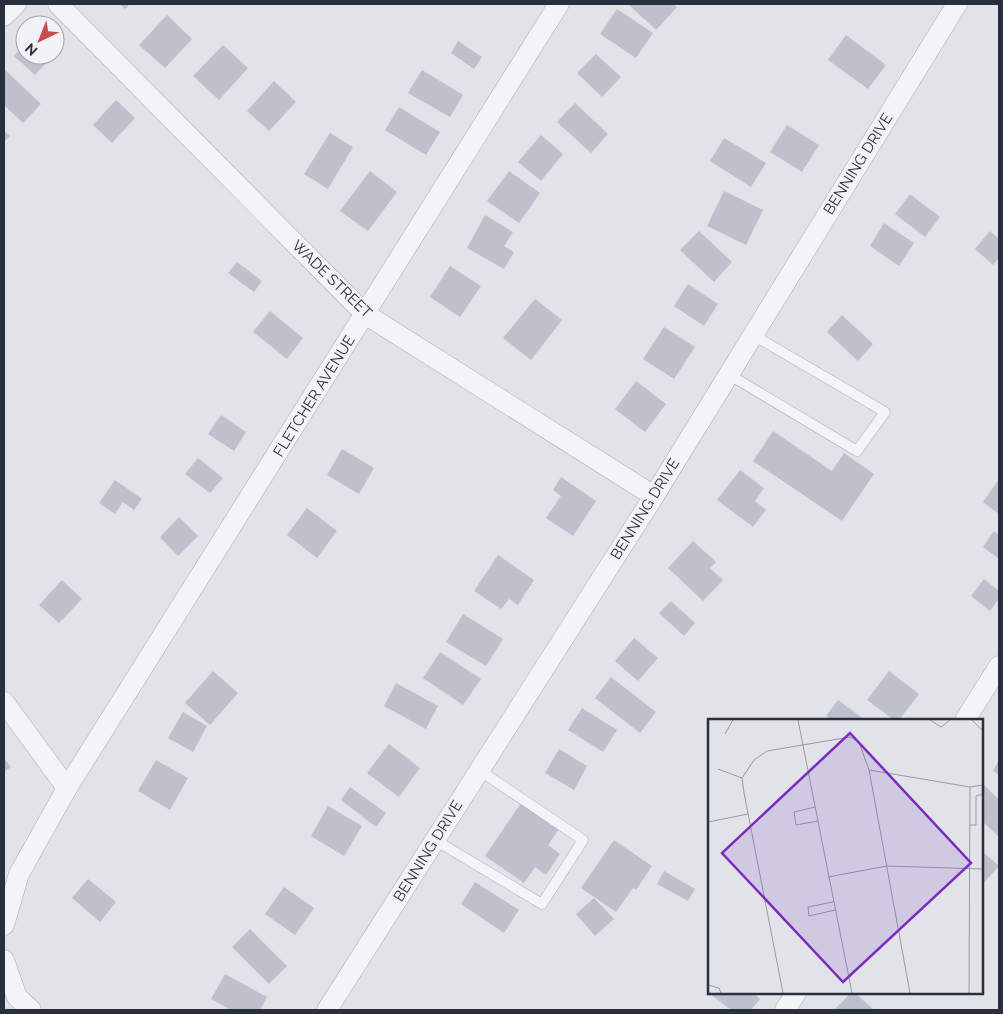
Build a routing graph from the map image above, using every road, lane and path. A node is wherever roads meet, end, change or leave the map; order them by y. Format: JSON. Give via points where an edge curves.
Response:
{"nodes":[{"id":1,"x":16,"y":4,"type":"edge"},
{"id":2,"x":58,"y":4,"type":"edge"},
{"id":3,"x":559,"y":4,"type":"edge"},
{"id":4,"x":957,"y":4,"type":"edge"},
{"id":5,"x":4,"y":16,"type":"edge"},
{"id":6,"x":366,"y":314,"type":"junction"},
{"id":7,"x":753,"y":335,"type":"junction"},
{"id":8,"x":728,"y":374,"type":"junction"},
{"id":9,"x":654,"y":496,"type":"junction"},
{"id":10,"x":999,"y":666,"type":"edge"},
{"id":11,"x":4,"y":702,"type":"edge"},
{"id":12,"x":967,"y":719,"type":"edge"},
{"id":13,"x":479,"y":770,"type":"junction"},
{"id":14,"x":66,"y":788,"type":"junction"},
{"id":15,"x":435,"y":840,"type":"junction"},
{"id":16,"x":4,"y":925,"type":"edge"},
{"id":17,"x":4,"y":960,"type":"edge"},
{"id":18,"x":795,"y":994,"type":"edge"},
{"id":19,"x":31,"y":1010,"type":"edge"},
{"id":20,"x":327,"y":1010,"type":"edge"},
{"id":21,"x":785,"y":1010,"type":"edge"}],
"edges":[{"from":1,"to":5,"type":"street"},
{"from":2,"to":6,"type":"street","name":"WADE STREET"},
{"from":3,"to":6,"type":"street","name":"FLETCHER AVENUE"},
{"from":4,"to":7,"type":"street","name":"BENNING DRIVE"},
{"from":6,"to":9,"type":"street","name":"WADE STREET"},
{"from":6,"to":14,"type":"street","name":"FLETCHER AVENUE"},
{"from":7,"to":8,"type":"street","name":"BENNING DRIVE"},
{"from":7,"to":8,"type":"lane","via":[[885,412],[857,451]]},
{"from":8,"to":9,"type":"street","name":"BENNING DRIVE"},
{"from":9,"to":13,"type":"street","name":"BENNING DRIVE"},
{"from":10,"to":12,"type":"street"},
{"from":11,"to":14,"type":"street"},
{"from":13,"to":15,"type":"street","name":"BENNING DRIVE"},
{"from":13,"to":15,"type":"lane","via":[[583,840],[542,904]]},
{"from":14,"to":16,"type":"street","name":"FLETCHER AVENUE","via":[[19,874]]},
{"from":15,"to":20,"type":"street","name":"BENNING DRIVE"},
{"from":17,"to":19,"type":"street","via":[[17,997]]},
{"from":18,"to":21,"type":"street"}]}
